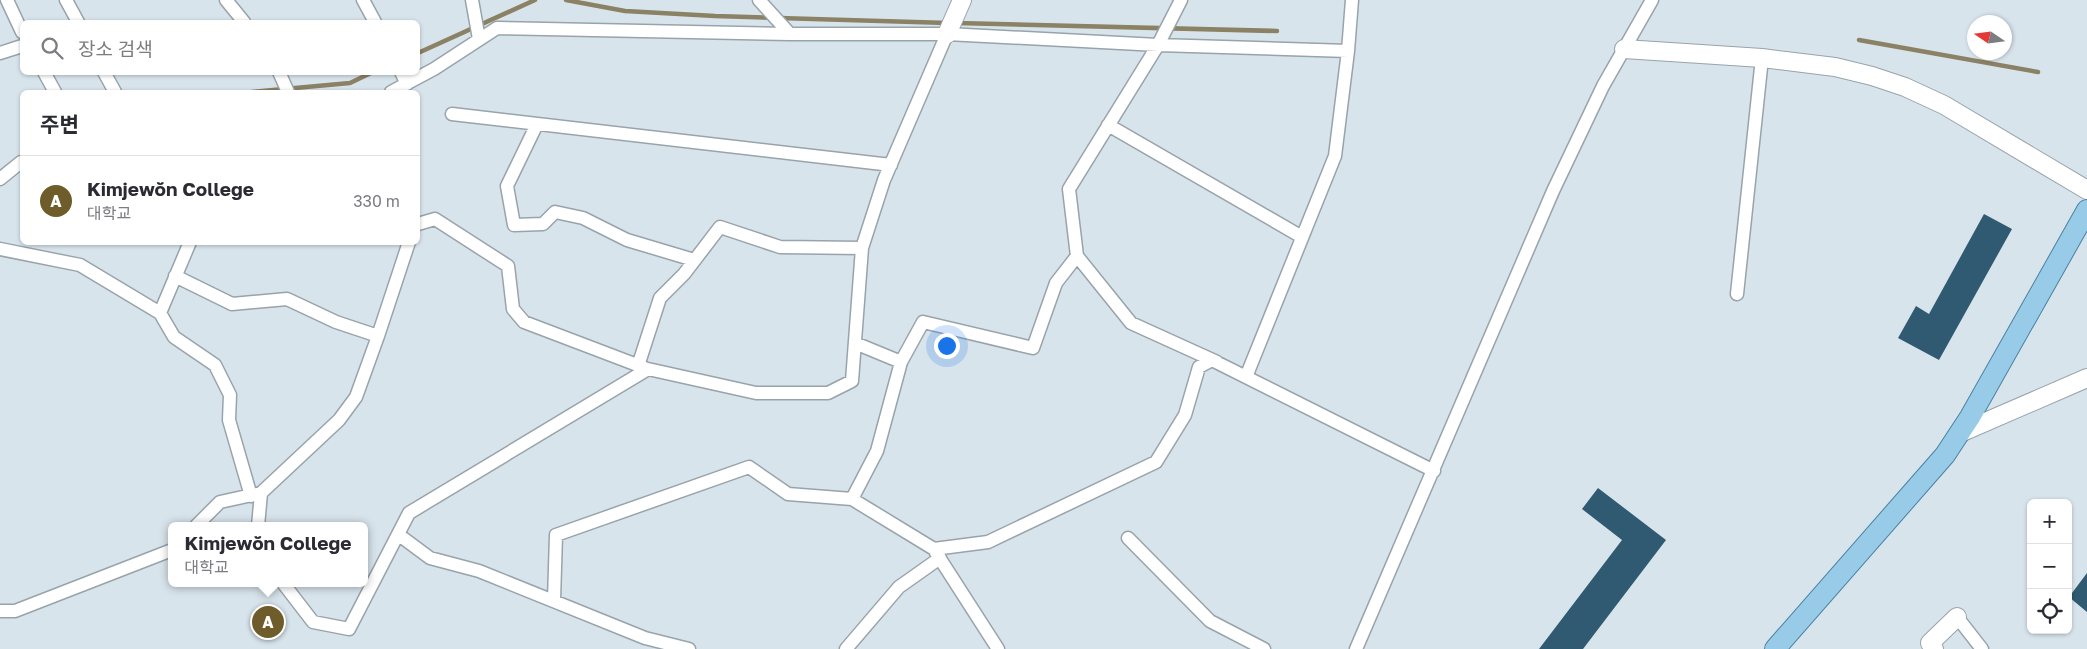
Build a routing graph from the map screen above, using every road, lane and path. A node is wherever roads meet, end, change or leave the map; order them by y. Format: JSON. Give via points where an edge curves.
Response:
{"nodes":[{"id":1,"x":7,"y":0,"type":"edge"},
{"id":2,"x":66,"y":0,"type":"edge"},
{"id":3,"x":226,"y":0,"type":"edge"},
{"id":4,"x":363,"y":0,"type":"edge"},
{"id":5,"x":472,"y":0,"type":"edge"},
{"id":6,"x":758,"y":0,"type":"edge"},
{"id":7,"x":962,"y":0,"type":"edge"},
{"id":8,"x":1181,"y":0,"type":"edge"},
{"id":9,"x":1352,"y":0,"type":"edge"},
{"id":10,"x":1652,"y":0,"type":"edge"},
{"id":11,"x":77,"y":20,"type":"edge"},
{"id":12,"x":242,"y":20,"type":"edge"},
{"id":13,"x":374,"y":20,"type":"edge"},
{"id":14,"x":950,"y":27,"type":"junction"},
{"id":15,"x":20,"y":28,"type":"edge"},
{"id":16,"x":790,"y":34,"type":"junction"},
{"id":17,"x":479,"y":39,"type":"junction"},
{"id":18,"x":1158,"y":45,"type":"junction"},
{"id":19,"x":20,"y":47,"type":"edge"},
{"id":20,"x":1624,"y":49,"type":"junction"},
{"id":21,"x":1348,"y":51,"type":"junction"},
{"id":22,"x":0,"y":53,"type":"edge"},
{"id":23,"x":1762,"y":58,"type":"junction"},
{"id":24,"x":420,"y":70,"type":"edge"},
{"id":25,"x":46,"y":75,"type":"edge"},
{"id":26,"x":106,"y":75,"type":"edge"},
{"id":27,"x":281,"y":75,"type":"edge"},
{"id":28,"x":404,"y":78,"type":"edge"},
{"id":29,"x":54,"y":90,"type":"edge"},
{"id":30,"x":114,"y":90,"type":"edge"},
{"id":31,"x":287,"y":90,"type":"edge"},
{"id":32,"x":393,"y":90,"type":"edge"},
{"id":33,"x":452,"y":114,"type":"dead end"},
{"id":34,"x":537,"y":124,"type":"junction"},
{"id":35,"x":1108,"y":125,"type":"junction"},
{"id":36,"x":20,"y":163,"type":"edge"},
{"id":37,"x":891,"y":165,"type":"junction"},
{"id":38,"x":0,"y":180,"type":"edge"},
{"id":39,"x":2087,"y":190,"type":"edge"},
{"id":40,"x":2087,"y":210,"type":"edge"},
{"id":41,"x":420,"y":223,"type":"edge"},
{"id":42,"x":1302,"y":237,"type":"junction"},
{"id":43,"x":189,"y":245,"type":"edge"},
{"id":44,"x":408,"y":245,"type":"edge"},
{"id":45,"x":862,"y":248,"type":"junction"},
{"id":46,"x":0,"y":249,"type":"edge"},
{"id":47,"x":1077,"y":256,"type":"junction"},
{"id":48,"x":694,"y":260,"type":"junction"},
{"id":49,"x":176,"y":276,"type":"junction"},
{"id":50,"x":1737,"y":294,"type":"dead end"},
{"id":51,"x":160,"y":313,"type":"junction"},
{"id":52,"x":378,"y":336,"type":"junction"},
{"id":53,"x":854,"y":343,"type":"junction"},
{"id":54,"x":1212,"y":360,"type":"junction"},
{"id":55,"x":901,"y":362,"type":"junction"},
{"id":56,"x":643,"y":368,"type":"junction"},
{"id":57,"x":1246,"y":377,"type":"junction"},
{"id":58,"x":2087,"y":378,"type":"edge"},
{"id":59,"x":1960,"y":433,"type":"junction"},
{"id":60,"x":1434,"y":471,"type":"junction"},
{"id":61,"x":256,"y":495,"type":"junction"},
{"id":62,"x":852,"y":499,"type":"junction"},
{"id":63,"x":200,"y":522,"type":"edge"},
{"id":64,"x":258,"y":522,"type":"edge"},
{"id":65,"x":399,"y":535,"type":"junction"},
{"id":66,"x":1128,"y":538,"type":"dead end"},
{"id":67,"x":168,"y":552,"type":"edge"},
{"id":68,"x":937,"y":553,"type":"junction"},
{"id":69,"x":286,"y":587,"type":"edge"},
{"id":70,"x":554,"y":600,"type":"junction"},
{"id":71,"x":0,"y":611,"type":"edge"},
{"id":72,"x":1957,"y":617,"type":"joint"},
{"id":73,"x":689,"y":649,"type":"edge"},
{"id":74,"x":846,"y":649,"type":"edge"},
{"id":75,"x":998,"y":649,"type":"edge"},
{"id":76,"x":1264,"y":649,"type":"edge"},
{"id":77,"x":1356,"y":649,"type":"edge"},
{"id":78,"x":1775,"y":649,"type":"edge"},
{"id":79,"x":1934,"y":649,"type":"edge"},
{"id":80,"x":1982,"y":649,"type":"edge"}],
"edges":[{"from":1,"to":15,"type":"street"},
{"from":2,"to":11,"type":"street"},
{"from":3,"to":12,"type":"street"},
{"from":4,"to":13,"type":"street"},
{"from":5,"to":17,"type":"street"},
{"from":6,"to":16,"type":"street"},
{"from":7,"to":14,"type":"street"},
{"from":8,"to":18,"type":"street"},
{"from":9,"to":21,"type":"street"},
{"from":10,"to":20,"type":"street"},
{"from":14,"to":16,"type":"street"},
{"from":14,"to":18,"type":"street"},
{"from":14,"to":37,"type":"street"},
{"from":16,"to":17,"type":"street","via":[[497,28]]},
{"from":17,"to":24,"type":"street"},
{"from":18,"to":21,"type":"street"},
{"from":18,"to":35,"type":"street"},
{"from":19,"to":22,"type":"street"},
{"from":20,"to":23,"type":"street"},
{"from":20,"to":60,"type":"street","via":[[1553,191]]},
{"from":21,"to":42,"type":"street","via":[[1335,156]]},
{"from":23,"to":39,"type":"street","via":[[1835,67],[1905,87],[1944,105]]},
{"from":23,"to":50,"type":"street"},
{"from":25,"to":29,"type":"street"},
{"from":26,"to":30,"type":"street"},
{"from":27,"to":31,"type":"street"},
{"from":28,"to":32,"type":"street"},
{"from":33,"to":34,"type":"street"},
{"from":34,"to":37,"type":"street"},
{"from":34,"to":48,"type":"street","via":[[507,186],[514,225],[543,224],[555,212],[583,218],[627,240]]},
{"from":35,"to":42,"type":"street"},
{"from":35,"to":47,"type":"street","via":[[1069,188]]},
{"from":36,"to":38,"type":"street"},
{"from":37,"to":45,"type":"street"},
{"from":40,"to":59,"type":"main road"},
{"from":41,"to":56,"type":"street","via":[[435,219],[508,266],[513,309],[524,322]]},
{"from":42,"to":57,"type":"street"},
{"from":43,"to":49,"type":"street"},
{"from":44,"to":52,"type":"street"},
{"from":45,"to":48,"type":"street","via":[[780,247],[720,226]]},
{"from":45,"to":53,"type":"street"},
{"from":46,"to":51,"type":"street","via":[[80,265]]},
{"from":47,"to":54,"type":"street","via":[[1131,322]]},
{"from":47,"to":55,"type":"street","via":[[1056,283],[1033,348],[923,322]]},
{"from":48,"to":56,"type":"street","via":[[660,298]]},
{"from":49,"to":51,"type":"street"},
{"from":49,"to":52,"type":"street","via":[[232,304],[287,299],[336,322]]},
{"from":51,"to":61,"type":"street","via":[[174,336],[215,365],[230,395],[229,420]]},
{"from":52,"to":61,"type":"street","via":[[356,397],[345,412],[303,455]]},
{"from":53,"to":55,"type":"street"},
{"from":53,"to":56,"type":"street","via":[[852,381],[828,393],[756,394]]},
{"from":54,"to":57,"type":"street"},
{"from":54,"to":68,"type":"street","via":[[1199,367],[1185,415],[1156,462],[988,542]]},
{"from":55,"to":62,"type":"street","via":[[877,452]]},
{"from":56,"to":65,"type":"street","via":[[409,513]]},
{"from":57,"to":60,"type":"street"},
{"from":58,"to":59,"type":"street"},
{"from":59,"to":78,"type":"main road","via":[[1945,455]]},
{"from":60,"to":77,"type":"street"},
{"from":61,"to":63,"type":"street","via":[[220,502]]},
{"from":61,"to":64,"type":"street"},
{"from":62,"to":68,"type":"street"},
{"from":62,"to":70,"type":"street","via":[[788,494],[749,467],[556,535]]},
{"from":65,"to":69,"type":"street","via":[[349,629],[313,622]]},
{"from":65,"to":70,"type":"street","via":[[430,558],[479,571]]},
{"from":66,"to":76,"type":"street","via":[[1210,621]]},
{"from":67,"to":71,"type":"street","via":[[15,611]]},
{"from":68,"to":74,"type":"street","via":[[898,587]]},
{"from":68,"to":75,"type":"street"},
{"from":70,"to":73,"type":"street","via":[[645,638]]},
{"from":72,"to":79,"type":"street","via":[[1930,643]]},
{"from":72,"to":80,"type":"street"}]}
